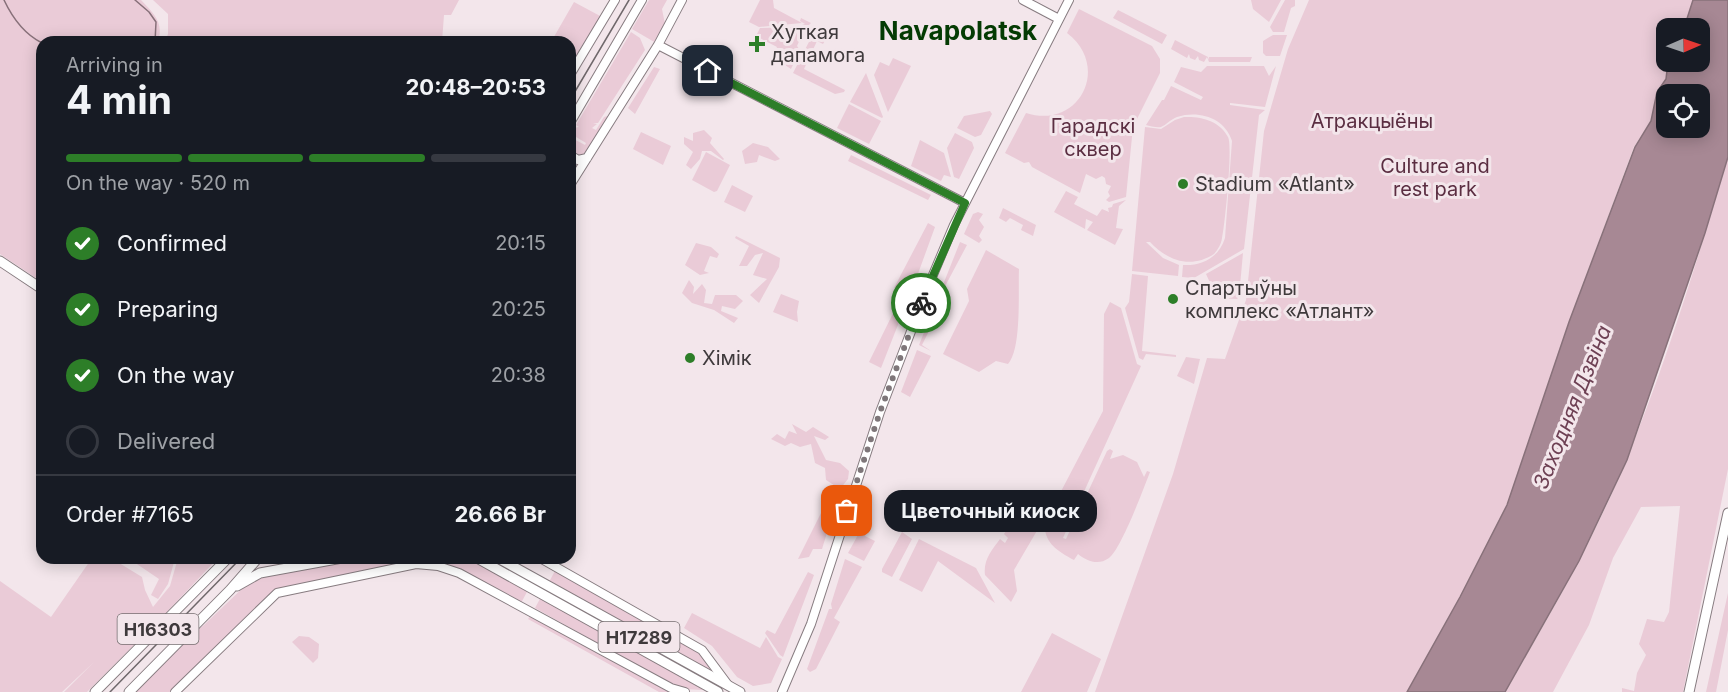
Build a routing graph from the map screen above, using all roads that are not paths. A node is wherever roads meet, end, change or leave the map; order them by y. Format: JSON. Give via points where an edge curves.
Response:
{"nodes":[{"id":1,"x":615,"y":0,"type":"edge"},
{"id":2,"x":642,"y":0,"type":"edge"},
{"id":3,"x":682,"y":0,"type":"edge"},
{"id":4,"x":1023,"y":0,"type":"edge"},
{"id":5,"x":1066,"y":1,"type":"edge"},
{"id":6,"x":1059,"y":19,"type":"junction"},
{"id":7,"x":658,"y":45,"type":"junction"},
{"id":8,"x":576,"y":65,"type":"edge"},
{"id":9,"x":576,"y":113,"type":"edge"},
{"id":10,"x":587,"y":158,"type":"junction"},
{"id":11,"x":576,"y":159,"type":"edge"},
{"id":12,"x":576,"y":174,"type":"edge"},
{"id":13,"x":965,"y":203,"type":"junction"},
{"id":14,"x":0,"y":261,"type":"edge"},
{"id":15,"x":36,"y":285,"type":"edge"},
{"id":16,"x":1728,"y":513,"type":"edge"},
{"id":17,"x":221,"y":564,"type":"edge"},
{"id":18,"x":253,"y":564,"type":"edge"},
{"id":19,"x":309,"y":564,"type":"edge"},
{"id":20,"x":491,"y":564,"type":"edge"},
{"id":21,"x":509,"y":564,"type":"edge"},
{"id":22,"x":551,"y":564,"type":"edge"},
{"id":23,"x":230,"y":590,"type":"junction"},
{"id":24,"x":600,"y":615,"type":"junction"},
{"id":25,"x":595,"y":625,"type":"junction"},
{"id":26,"x":714,"y":664,"type":"junction"},
{"id":27,"x":706,"y":674,"type":"junction"},
{"id":28,"x":729,"y":687,"type":"junction"},
{"id":29,"x":95,"y":692,"type":"edge"},
{"id":30,"x":129,"y":692,"type":"edge"},
{"id":31,"x":175,"y":692,"type":"edge"},
{"id":32,"x":686,"y":692,"type":"edge"},
{"id":33,"x":718,"y":692,"type":"edge"},
{"id":34,"x":740,"y":692,"type":"edge"},
{"id":35,"x":782,"y":692,"type":"edge"},
{"id":36,"x":1689,"y":692,"type":"edge"}],
"edges":[{"from":1,"to":8,"type":"street"},
{"from":2,"to":9,"type":"street"},
{"from":3,"to":7,"type":"street"},
{"from":4,"to":6,"type":"street"},
{"from":5,"to":6,"type":"street"},
{"from":6,"to":13,"type":"street"},
{"from":7,"to":10,"type":"street"},
{"from":7,"to":13,"type":"street"},
{"from":10,"to":11,"type":"street"},
{"from":10,"to":12,"type":"street"},
{"from":13,"to":35,"type":"street","via":[[892,376],[811,624]]},
{"from":14,"to":15,"type":"main road"},
{"from":16,"to":36,"type":"main road"},
{"from":17,"to":29,"type":"main road","number":"Н16303"},
{"from":18,"to":23,"type":"main road","number":"Н16303"},
{"from":19,"to":23,"type":"main road","via":[[260,573]]},
{"from":20,"to":25,"type":"main road","number":"Н17289"},
{"from":21,"to":24,"type":"main road","number":"Н17289"},
{"from":22,"to":26,"type":"street","via":[[702,650]]},
{"from":23,"to":30,"type":"main road","number":"Н16303"},
{"from":24,"to":25,"type":"main road"},
{"from":24,"to":27,"type":"main road","number":"Н17289"},
{"from":25,"to":33,"type":"main road","number":"Н17289"},
{"from":26,"to":27,"type":"street","via":[[713,673]]},
{"from":26,"to":28,"type":"street"},
{"from":27,"to":28,"type":"main road","number":"Н17289"},
{"from":28,"to":34,"type":"main road","number":"Н17289"},
{"from":31,"to":32,"type":"street","via":[[277,593],[416,564],[459,573],[671,688]]}]}
